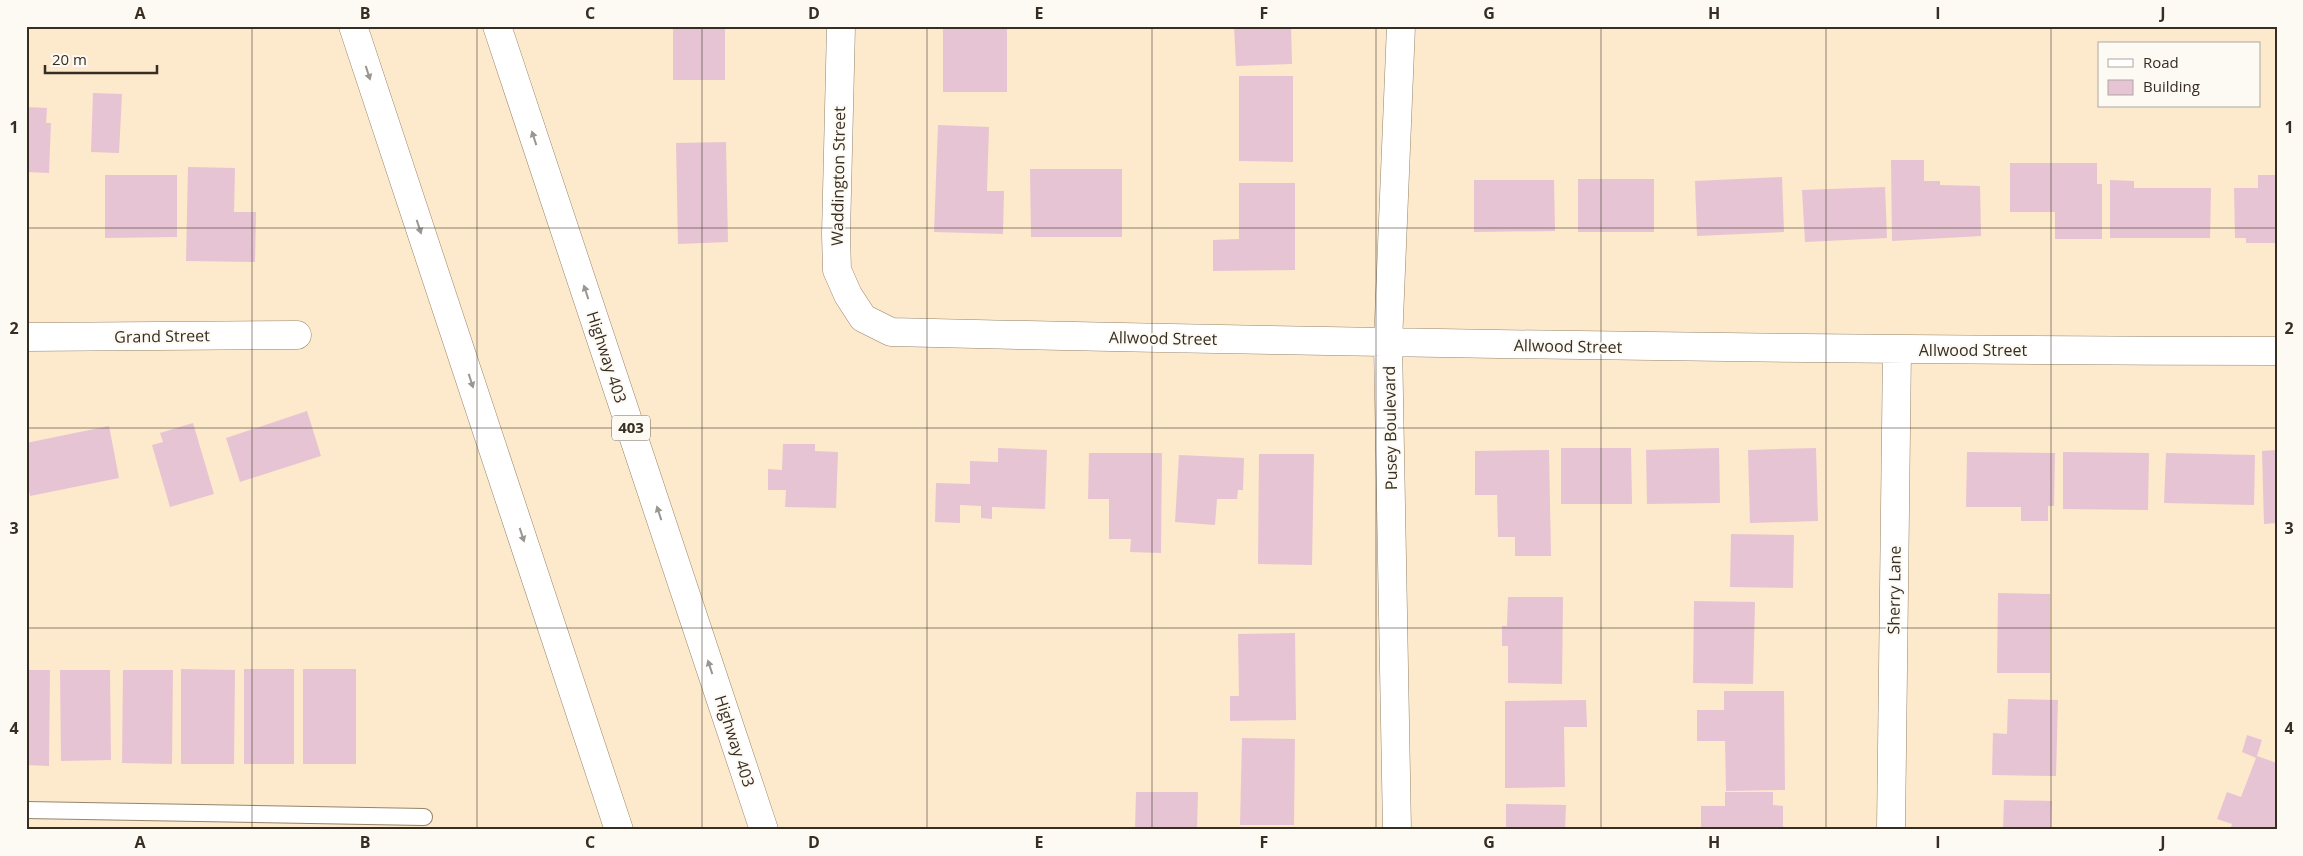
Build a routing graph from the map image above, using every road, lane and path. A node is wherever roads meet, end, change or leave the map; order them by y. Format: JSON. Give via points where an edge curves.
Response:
{"nodes":[{"id":1,"x":353,"y":26,"type":"edge"},
{"id":2,"x":497,"y":26,"type":"edge"},
{"id":3,"x":841,"y":26,"type":"edge"},
{"id":4,"x":1401,"y":26,"type":"edge"},
{"id":5,"x":863,"y":318,"type":"joint"},
{"id":6,"x":297,"y":335,"type":"dead end"},
{"id":7,"x":26,"y":337,"type":"edge"},
{"id":8,"x":1388,"y":343,"type":"junction"},
{"id":9,"x":1897,"y":350,"type":"junction"},
{"id":10,"x":2277,"y":351,"type":"edge"},
{"id":11,"x":26,"y":810,"type":"edge"},
{"id":12,"x":424,"y":817,"type":"dead end"},
{"id":13,"x":619,"y":830,"type":"edge"},
{"id":14,"x":764,"y":830,"type":"edge"},
{"id":15,"x":1397,"y":830,"type":"edge"},
{"id":16,"x":1891,"y":830,"type":"edge"}],
"edges":[{"from":1,"to":13,"type":"main road","one_way":true},
{"from":14,"to":2,"type":"main road","name":"Highway 403","number":"403","one_way":true},
{"from":3,"to":5,"type":"main road","name":"Waddington Street","via":[[837,270]]},
{"from":4,"to":8,"type":"main road","name":"Pusey Boulevard"},
{"from":5,"to":8,"type":"main road","name":"Allwood Street","via":[[891,332]]},
{"from":6,"to":7,"type":"main road","name":"Grand Street"},
{"from":8,"to":9,"type":"main road","name":"Allwood Street"},
{"from":8,"to":15,"type":"main road","name":"Pusey Boulevard"},
{"from":9,"to":10,"type":"main road","name":"Allwood Street"},
{"from":9,"to":16,"type":"main road","name":"Sherry Lane"},
{"from":11,"to":12,"type":"lane"}]}
